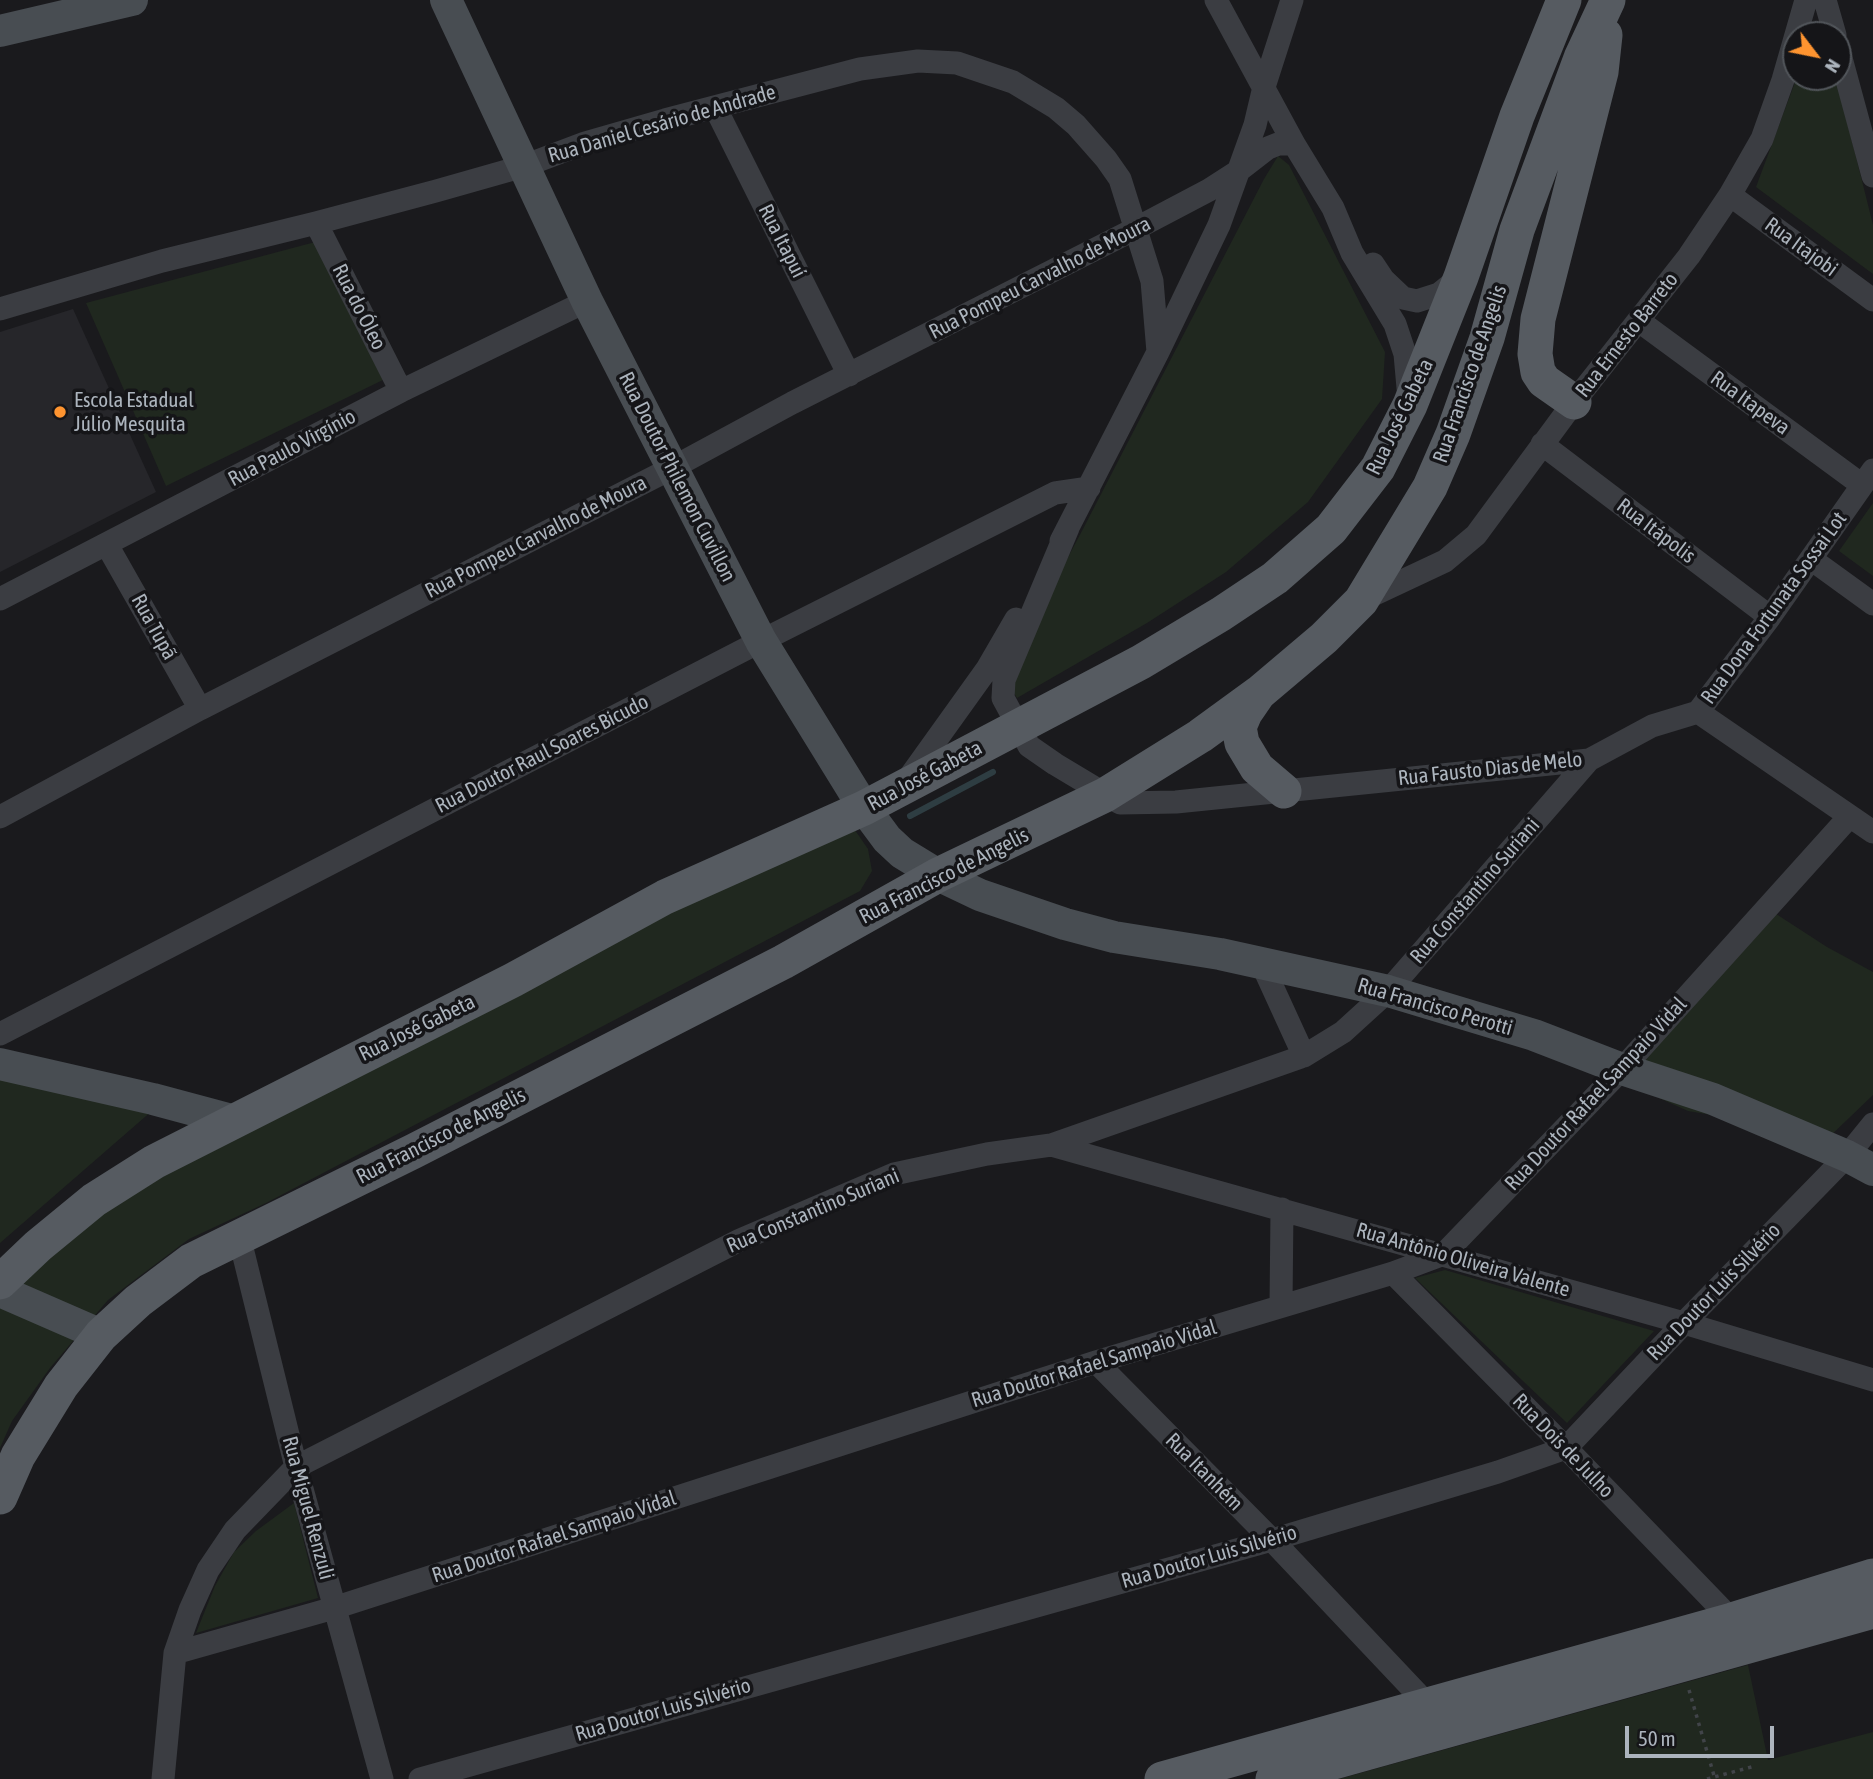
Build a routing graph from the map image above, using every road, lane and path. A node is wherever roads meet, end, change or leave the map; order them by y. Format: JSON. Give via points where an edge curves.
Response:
{"nodes":[{"id":1,"x":132,"y":0,"type":"edge"},
{"id":2,"x":446,"y":0,"type":"edge"},
{"id":3,"x":1216,"y":0,"type":"edge"},
{"id":4,"x":1292,"y":0,"type":"edge"},
{"id":5,"x":1564,"y":0,"type":"edge"},
{"id":6,"x":1608,"y":0,"type":"edge"},
{"id":7,"x":1806,"y":0,"type":"edge"},
{"id":8,"x":1825,"y":0,"type":"edge"},
{"id":9,"x":1831,"y":21,"type":"edge"},
{"id":10,"x":0,"y":31,"type":"edge"},
{"id":11,"x":1264,"y":87,"type":"junction"},
{"id":12,"x":1850,"y":91,"type":"edge"},
{"id":13,"x":715,"y":107,"type":"junction"},
{"id":14,"x":1293,"y":144,"type":"junction"},
{"id":15,"x":524,"y":166,"type":"junction"},
{"id":16,"x":1237,"y":172,"type":"junction"},
{"id":17,"x":1873,"y":176,"type":"edge"},
{"id":18,"x":1730,"y":195,"type":"junction"},
{"id":19,"x":1333,"y":208,"type":"junction"},
{"id":20,"x":316,"y":223,"type":"junction"},
{"id":21,"x":1135,"y":229,"type":"junction"},
{"id":22,"x":1461,"y":277,"type":"junction"},
{"id":23,"x":1873,"y":300,"type":"edge"},
{"id":24,"x":587,"y":301,"type":"junction"},
{"id":25,"x":0,"y":309,"type":"edge"},
{"id":26,"x":1639,"y":321,"type":"junction"},
{"id":27,"x":1158,"y":352,"type":"junction"},
{"id":28,"x":849,"y":374,"type":"junction"},
{"id":29,"x":401,"y":391,"type":"junction"},
{"id":30,"x":1574,"y":402,"type":"junction"},
{"id":31,"x":1410,"y":405,"type":"junction"},
{"id":32,"x":1542,"y":444,"type":"junction"},
{"id":33,"x":673,"y":468,"type":"junction"},
{"id":34,"x":1868,"y":477,"type":"edge"},
{"id":35,"x":1089,"y":488,"type":"junction"},
{"id":36,"x":1068,"y":528,"type":"junction"},
{"id":37,"x":107,"y":545,"type":"junction"},
{"id":38,"x":1811,"y":559,"type":"junction"},
{"id":39,"x":0,"y":599,"type":"edge"},
{"id":40,"x":1361,"y":601,"type":"junction"},
{"id":41,"x":1873,"y":604,"type":"edge"},
{"id":42,"x":1770,"y":617,"type":"junction"},
{"id":43,"x":761,"y":641,"type":"junction"},
{"id":44,"x":1259,"y":693,"type":"junction"},
{"id":45,"x":200,"y":709,"type":"junction"},
{"id":46,"x":1698,"y":712,"type":"junction"},
{"id":47,"x":1019,"y":727,"type":"junction"},
{"id":48,"x":1588,"y":760,"type":"junction"},
{"id":49,"x":903,"y":788,"type":"junction"},
{"id":50,"x":1284,"y":791,"type":"junction"},
{"id":51,"x":1105,"y":795,"type":"junction"},
{"id":52,"x":864,"y":808,"type":"junction"},
{"id":53,"x":1850,"y":816,"type":"junction"},
{"id":54,"x":0,"y":817,"type":"edge"},
{"id":55,"x":1873,"y":832,"type":"edge"},
{"id":56,"x":938,"y":875,"type":"junction"},
{"id":57,"x":980,"y":895,"type":"joint"},
{"id":58,"x":1261,"y":962,"type":"junction"},
{"id":59,"x":1388,"y":991,"type":"junction"},
{"id":60,"x":0,"y":1034,"type":"edge"},
{"id":61,"x":1304,"y":1056,"type":"junction"},
{"id":62,"x":0,"y":1064,"type":"edge"},
{"id":63,"x":1622,"y":1069,"type":"junction"},
{"id":64,"x":235,"y":1121,"type":"junction"},
{"id":65,"x":1873,"y":1124,"type":"edge"},
{"id":66,"x":1051,"y":1145,"type":"junction"},
{"id":67,"x":1860,"y":1163,"type":"edge"},
{"id":68,"x":1282,"y":1209,"type":"junction"},
{"id":69,"x":239,"y":1236,"type":"junction"},
{"id":70,"x":1444,"y":1255,"type":"junction"},
{"id":71,"x":1392,"y":1273,"type":"junction"},
{"id":72,"x":0,"y":1282,"type":"edge"},
{"id":73,"x":0,"y":1291,"type":"edge"},
{"id":74,"x":1281,"y":1306,"type":"junction"},
{"id":75,"x":1684,"y":1323,"type":"junction"},
{"id":76,"x":101,"y":1335,"type":"junction"},
{"id":77,"x":1096,"y":1362,"type":"junction"},
{"id":78,"x":1873,"y":1380,"type":"edge"},
{"id":79,"x":1566,"y":1448,"type":"junction"},
{"id":80,"x":296,"y":1467,"type":"junction"},
{"id":81,"x":0,"y":1497,"type":"edge"},
{"id":82,"x":1272,"y":1540,"type":"junction"},
{"id":83,"x":1873,"y":1576,"type":"edge"},
{"id":84,"x":334,"y":1608,"type":"junction"},
{"id":85,"x":1873,"y":1611,"type":"edge"},
{"id":86,"x":1731,"y":1620,"type":"junction"},
{"id":87,"x":175,"y":1653,"type":"junction"},
{"id":88,"x":1681,"y":1664,"type":"junction"},
{"id":89,"x":1428,"y":1705,"type":"junction"},
{"id":90,"x":1755,"y":1766,"type":"dead end"},
{"id":91,"x":1714,"y":1778,"type":"edge"},
{"id":92,"x":163,"y":1779,"type":"edge"},
{"id":93,"x":382,"y":1779,"type":"edge"},
{"id":94,"x":420,"y":1779,"type":"edge"},
{"id":95,"x":1162,"y":1779,"type":"edge"},
{"id":96,"x":1273,"y":1779,"type":"edge"},
{"id":97,"x":1707,"y":1779,"type":"edge"}],
"edges":[{"from":1,"to":10,"type":"street"},
{"from":2,"to":15,"type":"street","name":"Rua Doutor Philemon Cuvillon"},
{"from":3,"to":11,"type":"street"},
{"from":4,"to":11,"type":"street"},
{"from":5,"to":22,"type":"main road","name":"Rua José Gabeta","via":[[1517,116]]},
{"from":6,"to":30,"type":"main road","via":[[1601,72],[1538,319],[1535,354],[1544,381]]},
{"from":6,"to":40,"type":"main road","name":"Rua Francisco de Angelis","via":[[1581,58],[1517,230],[1487,338],[1453,434],[1430,487]]},
{"from":7,"to":18,"type":"street","name":"Rua Ernesto Barreto","via":[[1762,139]]},
{"from":8,"to":9,"type":"street"},
{"from":11,"to":14,"type":"street"},
{"from":11,"to":16,"type":"street"},
{"from":12,"to":17,"type":"street"},
{"from":13,"to":15,"type":"street","name":"Rua Daniel Cesário de Andrade","via":[[585,143]]},
{"from":13,"to":21,"type":"street","name":"Rua Daniel Cesário de Andrade","via":[[860,69],[918,61],[957,63],[1013,82],[1076,125],[1120,179]]},
{"from":13,"to":28,"type":"street","name":"Rua Itapuí"},
{"from":14,"to":16,"type":"street","name":"Rua Pompeu Carvalho de Moura","via":[[1268,148]]},
{"from":14,"to":19,"type":"street"},
{"from":15,"to":20,"type":"street","name":"Rua Daniel Cesário de Andrade"},
{"from":15,"to":24,"type":"street","name":"Rua Doutor Philemon Cuvillon"},
{"from":16,"to":21,"type":"street","name":"Rua Pompeu Carvalho de Moura"},
{"from":16,"to":27,"type":"street","via":[[1219,225]]},
{"from":18,"to":23,"type":"street","name":"Rua Itajobi"},
{"from":18,"to":26,"type":"street","name":"Rua Ernesto Barreto"},
{"from":19,"to":22,"type":"street","via":[[1383,279],[1403,298],[1426,300]]},
{"from":19,"to":31,"type":"street","via":[[1352,253],[1395,324],[1405,354]]},
{"from":20,"to":25,"type":"street","name":"Rua Daniel Cesário de Andrade","via":[[162,261]]},
{"from":20,"to":29,"type":"street","name":"Rua do Óleo"},
{"from":21,"to":27,"type":"street","name":"Rua Daniel Cesário de Andrade","via":[[1152,281]]},
{"from":21,"to":28,"type":"street","name":"Rua Pompeu Carvalho de Moura"},
{"from":22,"to":31,"type":"main road","name":"Rua José Gabeta"},
{"from":24,"to":29,"type":"street","name":"Rua Paulo Virgínio"},
{"from":24,"to":33,"type":"street","name":"Rua Doutor Philemon Cuvillon"},
{"from":26,"to":30,"type":"street","name":"Rua Ernesto Barreto"},
{"from":26,"to":34,"type":"street","name":"Rua Itapeva"},
{"from":27,"to":35,"type":"street"},
{"from":28,"to":33,"type":"street","name":"Rua Pompeu Carvalho de Moura"},
{"from":29,"to":37,"type":"street","name":"Rua Paulo Virgínio"},
{"from":30,"to":32,"type":"street","name":"Rua Ernesto Barreto"},
{"from":31,"to":47,"type":"main road","name":"Rua José Gabeta","via":[[1378,468],[1331,530],[1275,578],[1140,662]]},
{"from":32,"to":40,"type":"street","name":"Rua Ernesto Barreto","via":[[1466,544],[1445,561]]},
{"from":32,"to":42,"type":"street","name":"Rua Itápolis"},
{"from":33,"to":43,"type":"street","name":"Rua Doutor Philemon Cuvillon"},
{"from":33,"to":45,"type":"street","name":"Rua Pompeu Carvalho de Moura"},
{"from":34,"to":38,"type":"street","name":"Rua Dona Fortunata Sossai Lot"},
{"from":35,"to":36,"type":"street"},
{"from":35,"to":43,"type":"street","name":"Rua Doutor Raul Soares Bicudo","via":[[1055,493]]},
{"from":36,"to":47,"type":"street","name":"Rua Fausto Dias de Melo","via":[[1004,680],[1003,698]]},
{"from":36,"to":49,"type":"street","via":[[987,669]]},
{"from":37,"to":39,"type":"street","name":"Rua Paulo Virgínio"},
{"from":37,"to":45,"type":"street","name":"Rua Tupã"},
{"from":38,"to":41,"type":"street"},
{"from":38,"to":42,"type":"street","name":"Rua Dona Fortunata Sossai Lot"},
{"from":40,"to":44,"type":"main road","name":"Rua Francisco de Angelis"},
{"from":42,"to":46,"type":"street","name":"Rua Dona Fortunata Sossai Lot"},
{"from":43,"to":52,"type":"street","name":"Rua Doutor Philemon Cuvillon"},
{"from":43,"to":60,"type":"street","name":"Rua Doutor Raul Soares Bicudo"},
{"from":44,"to":50,"type":"main road","via":[[1239,727],[1242,743],[1258,768]]},
{"from":44,"to":51,"type":"main road","name":"Rua Francisco de Angelis"},
{"from":45,"to":54,"type":"street","name":"Rua Pompeu Carvalho de Moura"},
{"from":46,"to":48,"type":"street","name":"Rua Fausto Dias de Melo","via":[[1653,726]]},
{"from":46,"to":53,"type":"street"},
{"from":47,"to":49,"type":"main road","name":"Rua José Gabeta"},
{"from":47,"to":51,"type":"street","name":"Rua Fausto Dias de Melo","via":[[1029,746]]},
{"from":48,"to":50,"type":"street","name":"Rua Fausto Dias de Melo"},
{"from":48,"to":59,"type":"street","name":"Rua Constantino Suriani"},
{"from":49,"to":52,"type":"main road","name":"Rua José Gabeta"},
{"from":50,"to":51,"type":"street","name":"Rua Fausto Dias de Melo","via":[[1176,802],[1121,803]]},
{"from":51,"to":56,"type":"main road","name":"Rua Francisco de Angelis"},
{"from":52,"to":56,"type":"street","name":"Rua Doutor Philemon Cuvillon","via":[[902,853]]},
{"from":52,"to":64,"type":"main road","name":"Rua José Gabeta","via":[[665,897]]},
{"from":53,"to":55,"type":"street"},
{"from":53,"to":63,"type":"street","name":"Rua Doutor Rafael Sampaio Vidal"},
{"from":56,"to":57,"type":"street","name":"Rua Doutor Philemon Cuvillon"},
{"from":56,"to":69,"type":"main road","name":"Rua Francisco de Angelis","via":[[783,962]]},
{"from":57,"to":58,"type":"street","name":"Rua Francisco Perotti","via":[[1114,937]]},
{"from":58,"to":59,"type":"street","name":"Rua Francisco Perotti"},
{"from":58,"to":61,"type":"street"},
{"from":59,"to":61,"type":"street","name":"Rua Constantino Suriani","via":[[1343,1032]]},
{"from":59,"to":63,"type":"street","name":"Rua Francisco Perotti","via":[[1534,1035]]},
{"from":61,"to":66,"type":"street","name":"Rua Constantino Suriani"},
{"from":62,"to":64,"type":"street"},
{"from":63,"to":67,"type":"street","name":"Rua Francisco Perotti","via":[[1713,1099]]},
{"from":63,"to":70,"type":"street","name":"Rua Doutor Rafael Sampaio Vidal"},
{"from":64,"to":72,"type":"main road","name":"Rua José Gabeta","via":[[153,1162],[94,1200]]},
{"from":65,"to":67,"type":"street","name":"Rua Doutor Luis Silvério"},
{"from":66,"to":68,"type":"street","name":"Rua Antônio Oliveira Valente"},
{"from":66,"to":80,"type":"street","name":"Rua Constantino Suriani","via":[[928,1165],[840,1197],[740,1240]]},
{"from":67,"to":75,"type":"street","name":"Rua Doutor Luis Silvério"},
{"from":68,"to":70,"type":"street","name":"Rua Antônio Oliveira Valente"},
{"from":68,"to":74,"type":"street"},
{"from":69,"to":76,"type":"main road","name":"Rua Francisco de Angelis","via":[[191,1261]]},
{"from":69,"to":80,"type":"street","name":"Rua Miguel Renzuli"},
{"from":70,"to":71,"type":"street","name":"Rua Doutor Rafael Sampaio Vidal"},
{"from":70,"to":75,"type":"street","name":"Rua Antônio Oliveira Valente"},
{"from":71,"to":74,"type":"street","name":"Rua Doutor Rafael Sampaio Vidal"},
{"from":71,"to":79,"type":"street","name":"Rua Dois de Julho"},
{"from":73,"to":76,"type":"street"},
{"from":74,"to":77,"type":"street","name":"Rua Doutor Rafael Sampaio Vidal"},
{"from":75,"to":78,"type":"street","name":"Rua Antônio Oliveira Valente"},
{"from":75,"to":79,"type":"street","name":"Rua Doutor Luis Silvério"},
{"from":76,"to":81,"type":"main road","name":"Rua Francisco de Angelis","via":[[61,1386],[18,1456]]},
{"from":77,"to":82,"type":"street","name":"Rua Itanhém"},
{"from":77,"to":84,"type":"street","name":"Rua Doutor Rafael Sampaio Vidal"},
{"from":79,"to":82,"type":"street","name":"Rua Doutor Luis Silvério"},
{"from":79,"to":86,"type":"street","name":"Rua Dois de Julho"},
{"from":80,"to":84,"type":"street","name":"Rua Miguel Renzuli"},
{"from":80,"to":87,"type":"street","name":"Rua Constantino Suriani","via":[[235,1530],[208,1570]]},
{"from":82,"to":89,"type":"street","name":"Rua Itanhém"},
{"from":82,"to":94,"type":"street","name":"Rua Doutor Luis Silvério"},
{"from":83,"to":86,"type":"main road"},
{"from":84,"to":87,"type":"street","name":"Rua Doutor Rafael Sampaio Vidal"},
{"from":84,"to":93,"type":"street","name":"Rua Miguel Renzuli"},
{"from":85,"to":88,"type":"main road"},
{"from":86,"to":89,"type":"main road"},
{"from":87,"to":92,"type":"street","name":"Rua Constantino Suriani"},
{"from":88,"to":91,"type":"path"},
{"from":88,"to":96,"type":"main road"},
{"from":89,"to":95,"type":"main road"},
{"from":90,"to":91,"type":"path"},
{"from":91,"to":97,"type":"path"}]}
